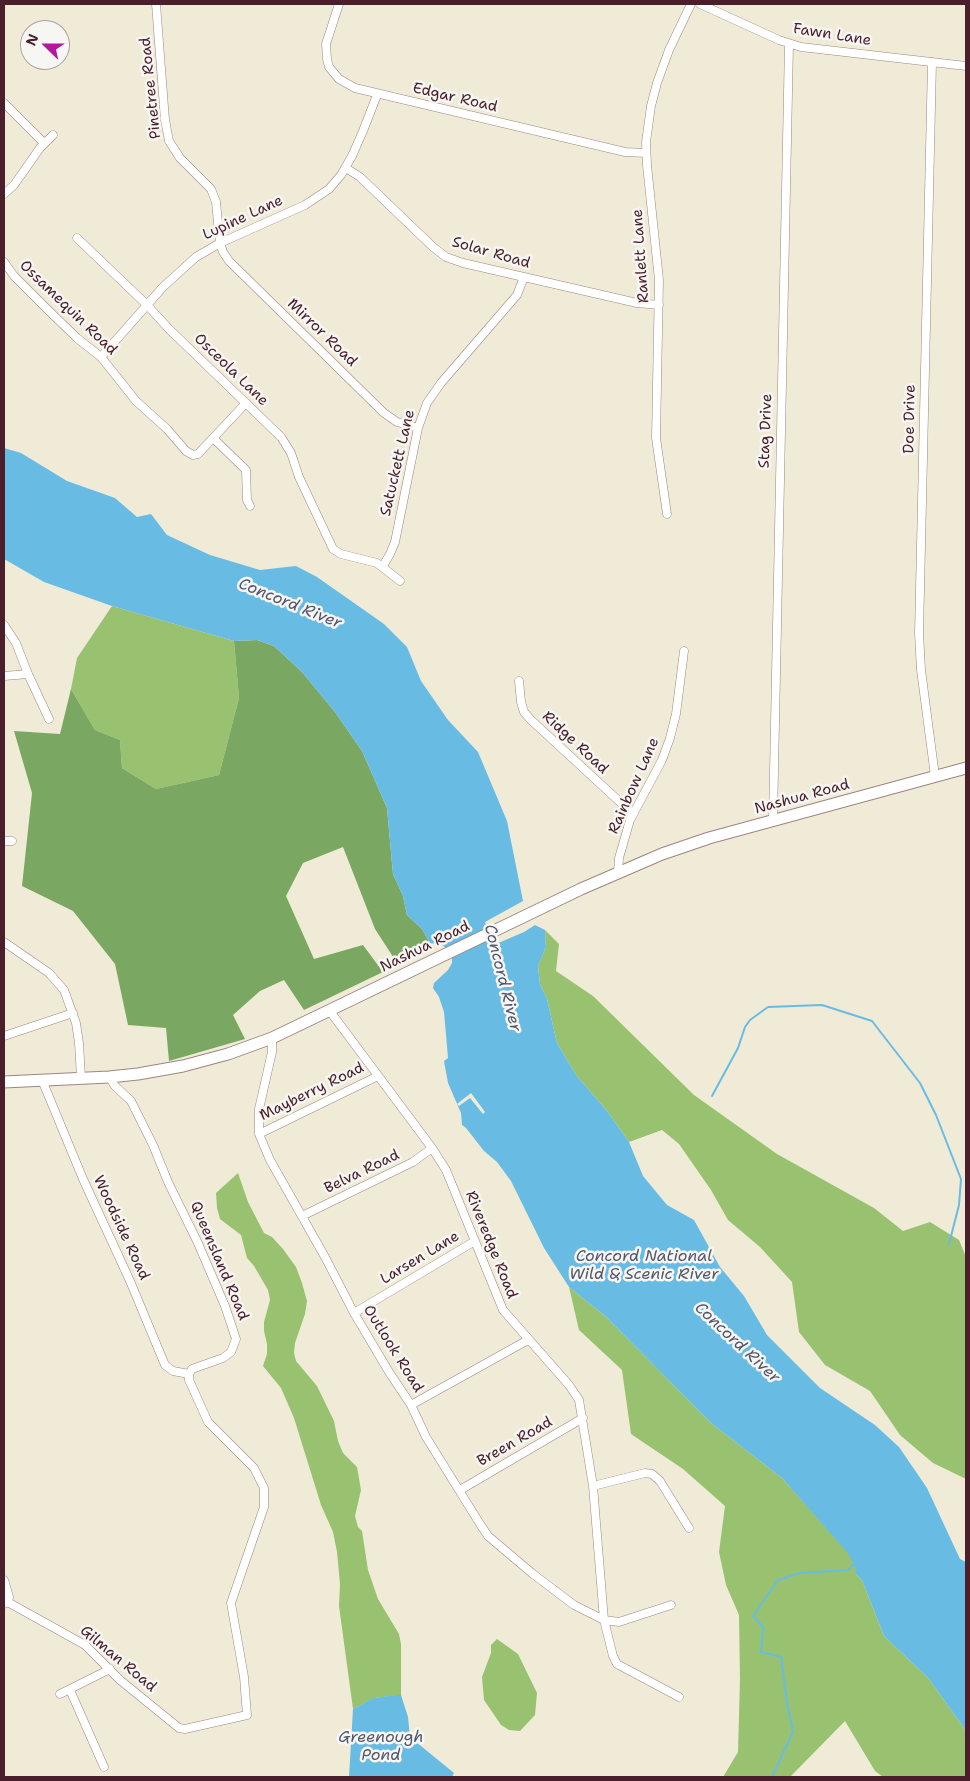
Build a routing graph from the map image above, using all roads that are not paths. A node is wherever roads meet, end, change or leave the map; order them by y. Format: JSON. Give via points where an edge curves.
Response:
{"nodes":[{"id":1,"x":156,"y":4,"type":"edge"},
{"id":2,"x":339,"y":4,"type":"edge"},
{"id":3,"x":691,"y":4,"type":"edge"},
{"id":4,"x":700,"y":4,"type":"edge"},
{"id":5,"x":789,"y":44,"type":"junction"},
{"id":6,"x":932,"y":62,"type":"junction"},
{"id":7,"x":966,"y":66,"type":"edge"},
{"id":8,"x":377,"y":94,"type":"junction"},
{"id":9,"x":4,"y":103,"type":"edge"},
{"id":10,"x":53,"y":134,"type":"dead end"},
{"id":11,"x":44,"y":143,"type":"junction"},
{"id":12,"x":646,"y":153,"type":"junction"},
{"id":13,"x":346,"y":168,"type":"junction"},
{"id":14,"x":4,"y":194,"type":"edge"},
{"id":15,"x":77,"y":238,"type":"dead end"},
{"id":16,"x":220,"y":243,"type":"junction"},
{"id":17,"x":4,"y":262,"type":"edge"},
{"id":18,"x":524,"y":278,"type":"junction"},
{"id":19,"x":147,"y":305,"type":"junction"},
{"id":20,"x":659,"y":305,"type":"junction"},
{"id":21,"x":101,"y":357,"type":"junction"},
{"id":22,"x":246,"y":403,"type":"junction"},
{"id":23,"x":418,"y":428,"type":"junction"},
{"id":24,"x":213,"y":438,"type":"junction"},
{"id":25,"x":250,"y":506,"type":"dead end"},
{"id":26,"x":667,"y":514,"type":"dead end"},
{"id":27,"x":383,"y":566,"type":"junction"},
{"id":28,"x":400,"y":581,"type":"dead end"},
{"id":29,"x":4,"y":625,"type":"edge"},
{"id":30,"x":684,"y":651,"type":"dead end"},
{"id":31,"x":28,"y":674,"type":"junction"},
{"id":32,"x":4,"y":676,"type":"edge"},
{"id":33,"x":519,"y":681,"type":"dead end"},
{"id":34,"x":49,"y":719,"type":"dead end"},
{"id":35,"x":966,"y":768,"type":"edge"},
{"id":36,"x":935,"y":776,"type":"junction"},
{"id":37,"x":633,"y":814,"type":"junction"},
{"id":38,"x":773,"y":820,"type":"junction"},
{"id":39,"x":618,"y":872,"type":"junction"},
{"id":40,"x":4,"y":942,"type":"edge"},
{"id":41,"x":329,"y":1010,"type":"junction"},
{"id":42,"x":74,"y":1013,"type":"junction"},
{"id":43,"x":4,"y":1036,"type":"edge"},
{"id":44,"x":272,"y":1038,"type":"junction"},
{"id":45,"x":378,"y":1076,"type":"junction"},
{"id":46,"x":109,"y":1077,"type":"junction"},
{"id":47,"x":81,"y":1078,"type":"junction"},
{"id":48,"x":42,"y":1080,"type":"junction"},
{"id":49,"x":4,"y":1082,"type":"edge"},
{"id":50,"x":259,"y":1134,"type":"junction"},
{"id":51,"x":432,"y":1148,"type":"junction"},
{"id":52,"x":302,"y":1216,"type":"junction"},
{"id":53,"x":475,"y":1241,"type":"junction"},
{"id":54,"x":354,"y":1313,"type":"junction"},
{"id":55,"x":528,"y":1340,"type":"junction"},
{"id":56,"x":189,"y":1374,"type":"junction"},
{"id":57,"x":411,"y":1405,"type":"junction"},
{"id":58,"x":583,"y":1418,"type":"junction"},
{"id":59,"x":593,"y":1486,"type":"junction"},
{"id":60,"x":460,"y":1490,"type":"junction"},
{"id":61,"x":689,"y":1528,"type":"dead end"},
{"id":62,"x":4,"y":1580,"type":"edge"},
{"id":63,"x":5,"y":1602,"type":"edge"},
{"id":64,"x":671,"y":1605,"type":"dead end"},
{"id":65,"x":604,"y":1620,"type":"junction"},
{"id":66,"x":110,"y":1669,"type":"junction"},
{"id":67,"x":70,"y":1690,"type":"junction"},
{"id":68,"x":60,"y":1694,"type":"dead end"},
{"id":69,"x":679,"y":1697,"type":"dead end"},
{"id":70,"x":104,"y":1768,"type":"dead end"}],
"edges":[{"from":1,"to":16,"type":"street","name":"Pinetree Road","via":[[165,120],[170,141],[180,158],[211,189],[216,202]]},
{"from":2,"to":8,"type":"street","name":"Edgar Road","via":[[326,44],[329,67],[346,84]]},
{"from":3,"to":12,"type":"street","name":"Ranlett Lane","via":[[657,83]]},
{"from":4,"to":5,"type":"street","name":"Fawn Lane"},
{"from":5,"to":6,"type":"street","name":"Fawn Lane","via":[[813,50]]},
{"from":5,"to":38,"type":"street","name":"Stag Drive"},
{"from":6,"to":7,"type":"street","name":"Fawn Lane"},
{"from":6,"to":36,"type":"street","name":"Doe Drive","via":[[919,633]]},
{"from":8,"to":12,"type":"street","name":"Edgar Road","via":[[625,152]]},
{"from":8,"to":13,"type":"street","name":"Lupine Lane"},
{"from":9,"to":11,"type":"street"},
{"from":10,"to":11,"type":"street"},
{"from":11,"to":14,"type":"street"},
{"from":12,"to":20,"type":"street","name":"Ranlett Lane"},
{"from":13,"to":16,"type":"street","name":"Lupine Lane","via":[[329,189],[313,200]]},
{"from":13,"to":18,"type":"street","name":"Solar Road","via":[[360,177],[446,257]]},
{"from":15,"to":19,"type":"street","name":"Osceola Lane"},
{"from":16,"to":19,"type":"street","name":"Lupine Lane","via":[[188,264]]},
{"from":16,"to":23,"type":"street","name":"Mirror Road","via":[[229,261],[384,413],[397,422]]},
{"from":17,"to":21,"type":"street","name":"Ossamequin Road","via":[[45,307]]},
{"from":18,"to":20,"type":"street","name":"Solar Road","via":[[637,304]]},
{"from":18,"to":23,"type":"street","name":"Satuckett Lane","via":[[517,295],[431,396]]},
{"from":19,"to":21,"type":"street","name":"Lupine Lane"},
{"from":19,"to":22,"type":"street","name":"Osceola Lane"},
{"from":20,"to":26,"type":"street","name":"Ranlett Lane","via":[[656,431]]},
{"from":21,"to":24,"type":"street","name":"Ossamequin Road","via":[[136,401],[186,451],[198,454]]},
{"from":22,"to":24,"type":"street"},
{"from":22,"to":27,"type":"street","name":"Osceola Lane","via":[[286,444],[331,546],[341,554]]},
{"from":23,"to":27,"type":"street","name":"Satuckett Lane","via":[[395,542]]},
{"from":24,"to":25,"type":"street","via":[[246,470]]},
{"from":27,"to":28,"type":"street"},
{"from":29,"to":31,"type":"street","via":[[16,643]]},
{"from":30,"to":37,"type":"street","name":"Rainbow Lane","via":[[670,738],[657,771]]},
{"from":31,"to":32,"type":"street"},
{"from":31,"to":34,"type":"street"},
{"from":33,"to":37,"type":"street","name":"Ridge Road","via":[[524,712],[530,720]]},
{"from":35,"to":36,"type":"main road","name":"Nashua Road"},
{"from":36,"to":38,"type":"main road","name":"Nashua Road"},
{"from":37,"to":39,"type":"street","name":"Rainbow Lane","via":[[619,858]]},
{"from":38,"to":39,"type":"main road","name":"Nashua Road","via":[[709,838]]},
{"from":39,"to":41,"type":"main road","name":"Nashua Road"},
{"from":40,"to":42,"type":"street","via":[[54,978],[64,990]]},
{"from":41,"to":44,"type":"main road","name":"Nashua Road"},
{"from":41,"to":45,"type":"street","name":"Riveredge Road"},
{"from":42,"to":43,"type":"street"},
{"from":42,"to":47,"type":"street"},
{"from":44,"to":46,"type":"main road","name":"Nashua Road","via":[[199,1063]]},
{"from":44,"to":50,"type":"street","name":"Outlook Road","via":[[272,1052],[259,1109]]},
{"from":45,"to":50,"type":"street","name":"Mayberry Road"},
{"from":45,"to":51,"type":"street","name":"Riveredge Road"},
{"from":46,"to":47,"type":"main road","name":"Nashua Road"},
{"from":46,"to":56,"type":"street","name":"Queensland Road","via":[[131,1101],[153,1145],[225,1306],[236,1339],[231,1352],[223,1358],[192,1369]]},
{"from":47,"to":48,"type":"main road","name":"Nashua Road"},
{"from":48,"to":49,"type":"main road","name":"Nashua Road"},
{"from":48,"to":56,"type":"street","name":"Woodside Road","via":[[165,1365],[173,1371]]},
{"from":50,"to":52,"type":"street","name":"Outlook Road"},
{"from":51,"to":52,"type":"street","name":"Belva Road","via":[[413,1162]]},
{"from":51,"to":53,"type":"street","name":"Riveredge Road","via":[[446,1170]]},
{"from":52,"to":54,"type":"street","name":"Outlook Road"},
{"from":53,"to":54,"type":"street","name":"Larsen Lane"},
{"from":53,"to":55,"type":"street","name":"Riveredge Road","via":[[500,1306]]},
{"from":54,"to":57,"type":"street","name":"Outlook Road"},
{"from":55,"to":57,"type":"street"},
{"from":55,"to":58,"type":"street","name":"Riveredge Road","via":[[575,1392]]},
{"from":56,"to":66,"type":"street","name":"Gilman Road","via":[[208,1422],[254,1468],[264,1488],[264,1506],[231,1603],[247,1715],[179,1728]]},
{"from":57,"to":60,"type":"street","name":"Outlook Road"},
{"from":58,"to":59,"type":"street","name":"Riveredge Road"},
{"from":58,"to":60,"type":"street","name":"Breen Road"},
{"from":59,"to":61,"type":"street","via":[[652,1474],[660,1481]]},
{"from":59,"to":65,"type":"street","name":"Riveredge Road"},
{"from":60,"to":65,"type":"street","name":"Outlook Road","via":[[488,1536],[574,1605]]},
{"from":62,"to":63,"type":"street","via":[[9,1595]]},
{"from":63,"to":66,"type":"street","name":"Gilman Road","via":[[85,1645]]},
{"from":64,"to":65,"type":"street","via":[[619,1622]]},
{"from":65,"to":69,"type":"street","name":"Riveredge Road","via":[[617,1664]]},
{"from":66,"to":67,"type":"street"},
{"from":67,"to":68,"type":"street"},
{"from":67,"to":70,"type":"street"}]}
